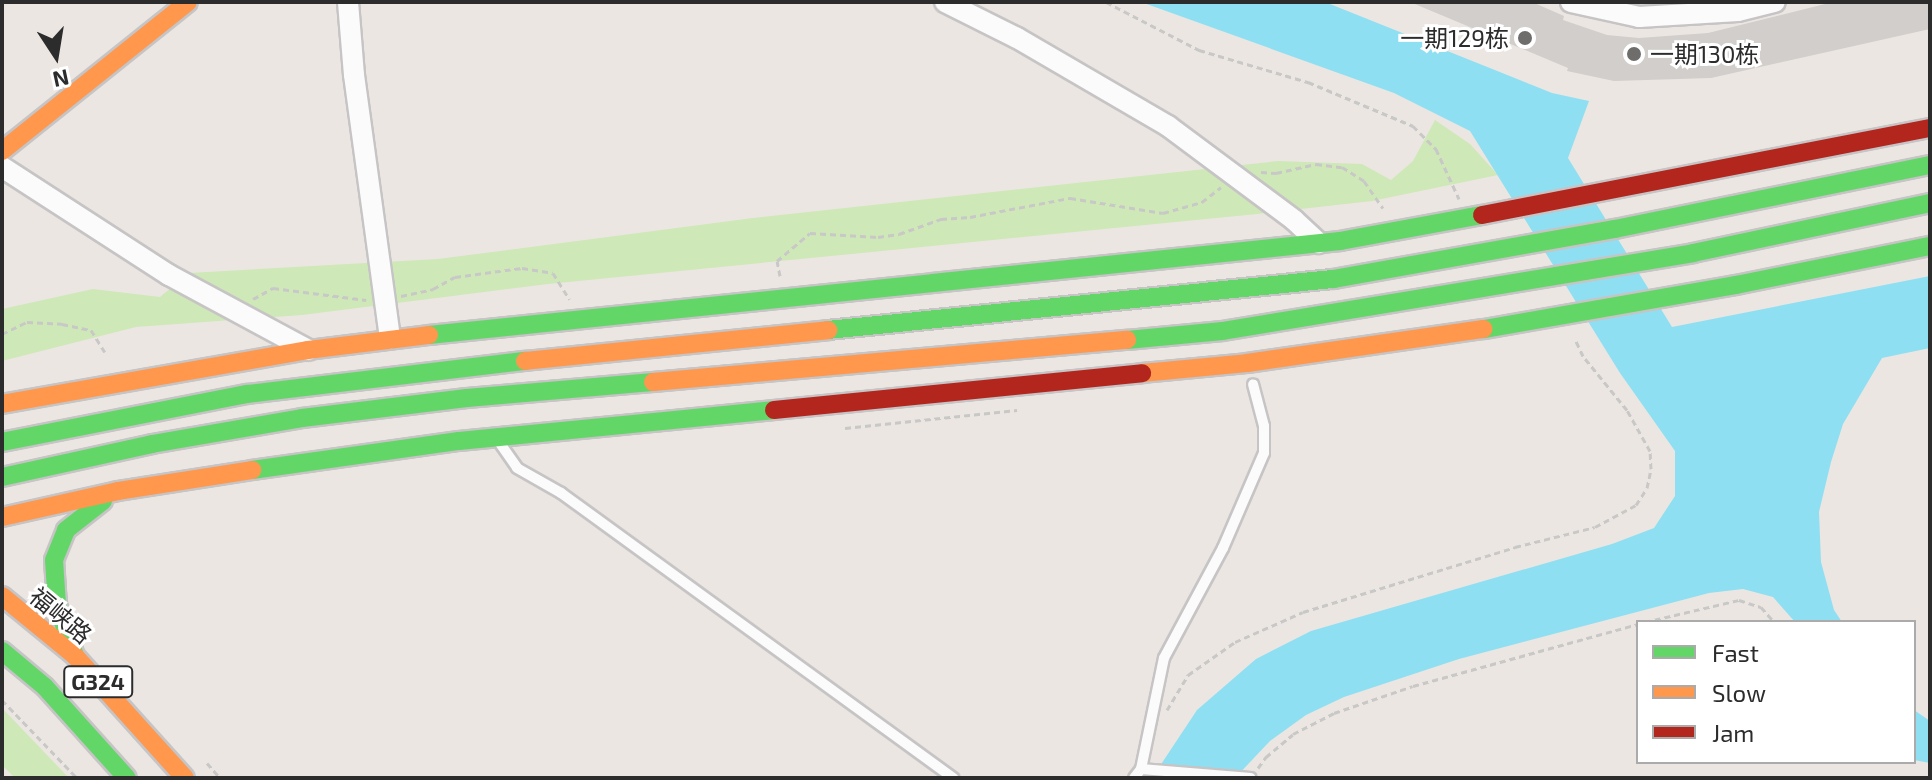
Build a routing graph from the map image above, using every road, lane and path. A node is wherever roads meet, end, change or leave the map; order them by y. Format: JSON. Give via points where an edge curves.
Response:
{"nodes":[{"id":1,"x":188,"y":2,"type":"edge"},
{"id":2,"x":348,"y":2,"type":"edge"},
{"id":3,"x":945,"y":2,"type":"edge"},
{"id":4,"x":1106,"y":2,"type":"edge"},
{"id":5,"x":1571,"y":2,"type":"edge"},
{"id":6,"x":1775,"y":2,"type":"edge"},
{"id":7,"x":1930,"y":128,"type":"edge"},
{"id":8,"x":1930,"y":146,"type":"edge"},
{"id":9,"x":2,"y":151,"type":"edge"},
{"id":10,"x":1930,"y":165,"type":"edge"},
{"id":11,"x":2,"y":167,"type":"edge"},
{"id":12,"x":1238,"y":178,"type":"junction"},
{"id":13,"x":1930,"y":203,"type":"edge"},
{"id":14,"x":1383,"y":208,"type":"dead end"},
{"id":15,"x":1465,"y":218,"type":"junction"},
{"id":16,"x":1615,"y":229,"type":"junction"},
{"id":17,"x":1862,"y":237,"type":"dead end"},
{"id":18,"x":1319,"y":243,"type":"junction"},
{"id":19,"x":1930,"y":246,"type":"edge"},
{"id":20,"x":1704,"y":250,"type":"junction"},
{"id":21,"x":780,"y":276,"type":"dead end"},
{"id":22,"x":382,"y":300,"type":"junction"},
{"id":23,"x":238,"y":311,"type":"junction"},
{"id":24,"x":583,"y":319,"type":"junction"},
{"id":25,"x":2,"y":334,"type":"edge"},
{"id":26,"x":390,"y":339,"type":"junction"},
{"id":27,"x":1575,"y":339,"type":"dead end"},
{"id":28,"x":308,"y":350,"type":"junction"},
{"id":29,"x":105,"y":352,"type":"dead end"},
{"id":30,"x":1253,"y":384,"type":"dead end"},
{"id":31,"x":2,"y":404,"type":"edge"},
{"id":32,"x":1024,"y":409,"type":"dead end"},
{"id":33,"x":845,"y":428,"type":"dead end"},
{"id":34,"x":496,"y":437,"type":"junction"},
{"id":35,"x":2,"y":442,"type":"edge"},
{"id":36,"x":2,"y":477,"type":"edge"},
{"id":37,"x":118,"y":491,"type":"junction"},
{"id":38,"x":2,"y":517,"type":"edge"},
{"id":39,"x":2,"y":596,"type":"edge"},
{"id":40,"x":1654,"y":620,"type":"edge"},
{"id":41,"x":1772,"y":620,"type":"edge"},
{"id":42,"x":1636,"y":625,"type":"edge"},
{"id":43,"x":2,"y":651,"type":"edge"},
{"id":44,"x":75,"y":656,"type":"junction"},
{"id":45,"x":2,"y":700,"type":"edge"},
{"id":46,"x":1166,"y":712,"type":"dead end"},
{"id":47,"x":200,"y":755,"type":"dead end"},
{"id":48,"x":1138,"y":774,"type":"edge"},
{"id":49,"x":1248,"y":777,"type":"edge"},
{"id":50,"x":77,"y":778,"type":"edge"},
{"id":51,"x":127,"y":778,"type":"edge"},
{"id":52,"x":185,"y":778,"type":"edge"},
{"id":53,"x":220,"y":778,"type":"edge"},
{"id":54,"x":953,"y":778,"type":"edge"}],
"edges":[{"from":1,"to":9,"type":"main road"},
{"from":2,"to":22,"type":"street"},
{"from":3,"to":12,"type":"street","via":[[1168,126]]},
{"from":4,"to":15,"type":"path","via":[[1199,50],[1308,82],[1413,126],[1436,149]]},
{"from":5,"to":6,"type":"street","via":[[1639,17],[1738,11]]},
{"from":7,"to":15,"type":"main road"},
{"from":8,"to":16,"type":"main road"},
{"from":10,"to":16,"type":"main road"},
{"from":11,"to":23,"type":"street","via":[[169,275]]},
{"from":12,"to":14,"type":"path","via":[[1316,164],[1342,167],[1364,181]]},
{"from":12,"to":18,"type":"street"},
{"from":12,"to":21,"type":"path","via":[[1202,202],[1163,213],[1070,198],[941,219],[878,237],[810,233],[777,261]]},
{"from":13,"to":20,"type":"main road"},
{"from":15,"to":18,"type":"main road"},
{"from":16,"to":35,"type":"main road","via":[[1225,293],[503,363],[247,394]]},
{"from":17,"to":20,"type":"main road","via":[[1803,248]]},
{"from":18,"to":24,"type":"main road"},
{"from":19,"to":34,"type":"main road","via":[[1579,314],[1247,363]]},
{"from":20,"to":36,"type":"main road","via":[[1223,331],[467,398],[302,418]]},
{"from":22,"to":23,"type":"path","via":[[273,288]]},
{"from":22,"to":24,"type":"path","via":[[433,289],[455,277],[522,268],[553,273]]},
{"from":22,"to":26,"type":"street"},
{"from":23,"to":28,"type":"street"},
{"from":24,"to":26,"type":"main road"},
{"from":25,"to":29,"type":"path","via":[[27,322],[62,324],[91,330]]},
{"from":26,"to":28,"type":"main road"},
{"from":27,"to":46,"type":"path","via":[[1650,451],[1647,488],[1636,505],[1595,527],[1303,612],[1235,642],[1188,675]]},
{"from":28,"to":31,"type":"main road"},
{"from":30,"to":48,"type":"lane","via":[[1264,426],[1264,453],[1223,548],[1164,658]]},
{"from":32,"to":33,"type":"path"},
{"from":34,"to":37,"type":"main road"},
{"from":34,"to":54,"type":"lane","via":[[517,468],[574,502]]},
{"from":37,"to":38,"type":"main road"},
{"from":37,"to":44,"type":"main road","via":[[76,519],[56,547],[57,605]]},
{"from":39,"to":44,"type":"main road","name":"福峡路","number":"G324"},
{"from":40,"to":41,"type":"path","via":[[1739,600],[1761,607]]},
{"from":42,"to":49,"type":"path","via":[[1334,713],[1293,734]]},
{"from":43,"to":51,"type":"main road","number":"G324","via":[[45,687]]},
{"from":44,"to":52,"type":"main road","name":"福峡路","number":"G324"},
{"from":45,"to":50,"type":"path"},
{"from":47,"to":53,"type":"path"},
{"from":48,"to":49,"type":"lane"}]}
